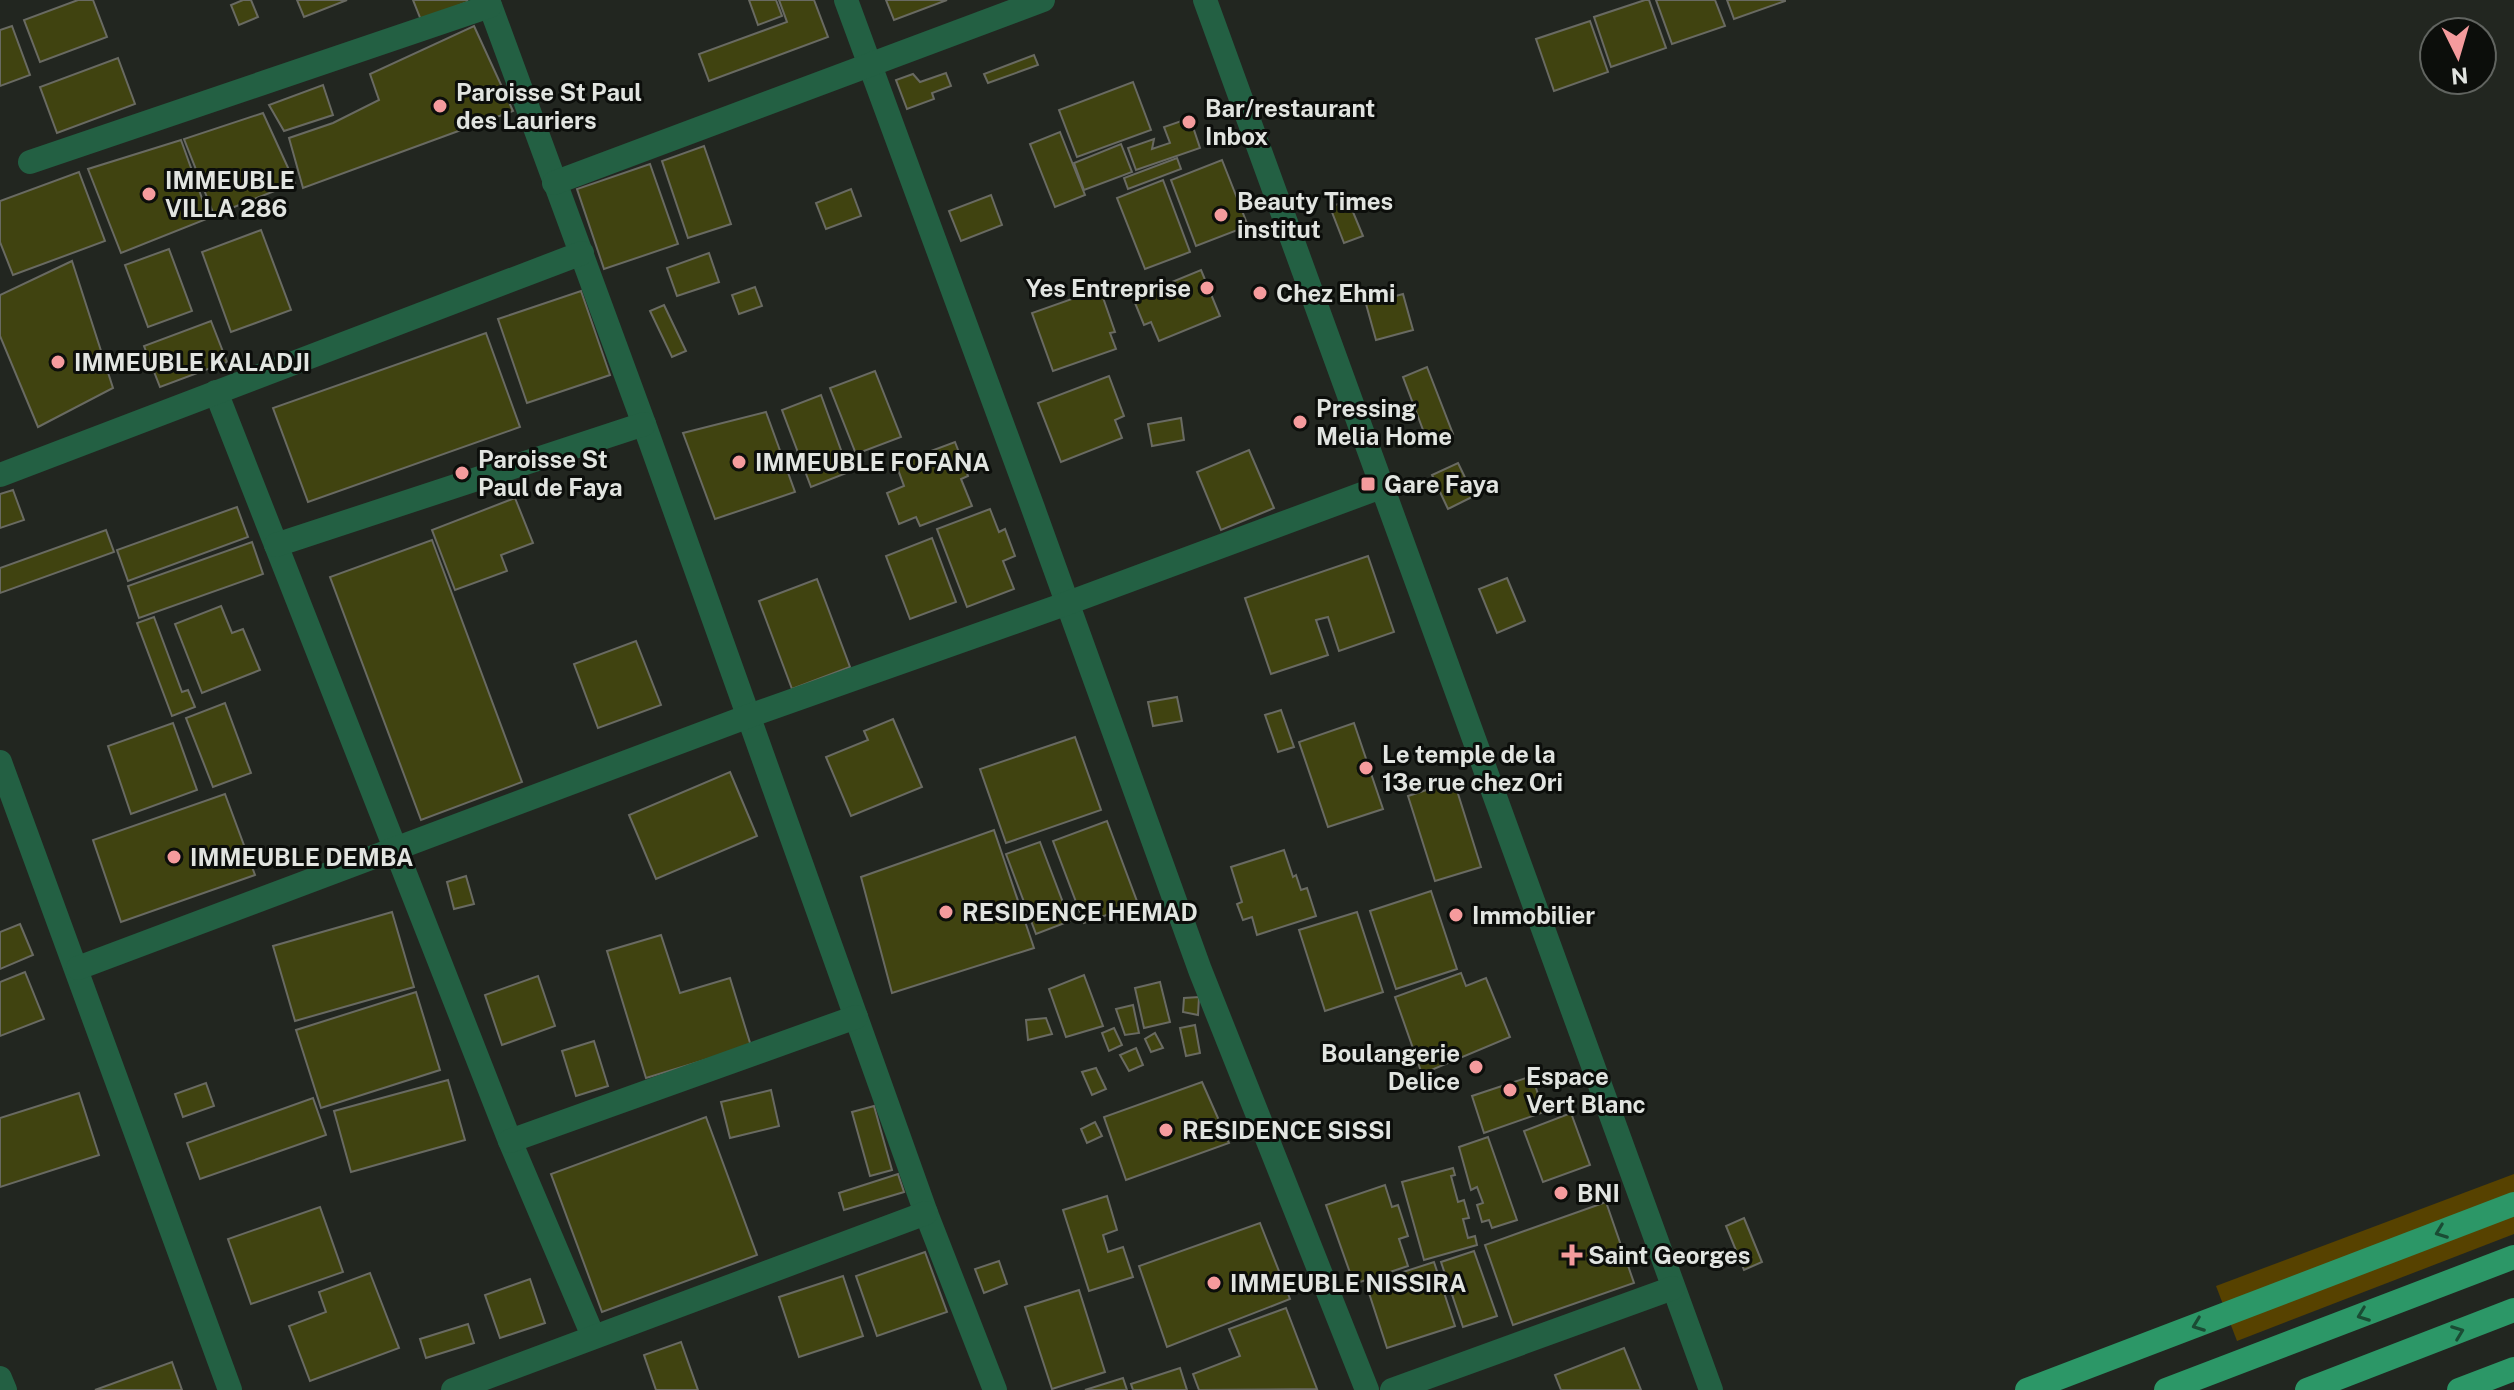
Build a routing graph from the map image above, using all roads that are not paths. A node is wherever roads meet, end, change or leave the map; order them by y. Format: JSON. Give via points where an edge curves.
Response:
{"nodes":[{"id":1,"x":846,"y":0,"type":"edge"},
{"id":2,"x":1043,"y":0,"type":"edge"},
{"id":3,"x":1205,"y":0,"type":"edge"},
{"id":4,"x":489,"y":3,"type":"edge"},
{"id":5,"x":869,"y":66,"type":"junction"},
{"id":6,"x":30,"y":162,"type":"dead end"},
{"id":7,"x":554,"y":183,"type":"junction"},
{"id":8,"x":582,"y":253,"type":"junction"},
{"id":9,"x":216,"y":392,"type":"junction"},
{"id":10,"x":644,"y":424,"type":"junction"},
{"id":11,"x":0,"y":475,"type":"edge"},
{"id":12,"x":1381,"y":487,"type":"junction"},
{"id":13,"x":276,"y":545,"type":"junction"},
{"id":14,"x":1068,"y":603,"type":"junction"},
{"id":15,"x":749,"y":716,"type":"junction"},
{"id":16,"x":0,"y":762,"type":"edge"},
{"id":17,"x":396,"y":850,"type":"junction"},
{"id":18,"x":78,"y":968,"type":"junction"},
{"id":19,"x":856,"y":1017,"type":"junction"},
{"id":20,"x":510,"y":1141,"type":"junction"},
{"id":21,"x":2514,"y":1204,"type":"edge"},
{"id":22,"x":926,"y":1213,"type":"junction"},
{"id":23,"x":2514,"y":1257,"type":"edge"},
{"id":24,"x":1673,"y":1288,"type":"junction"},
{"id":25,"x":2514,"y":1310,"type":"edge"},
{"id":26,"x":593,"y":1336,"type":"junction"},
{"id":27,"x":2514,"y":1369,"type":"edge"},
{"id":28,"x":0,"y":1378,"type":"edge"},
{"id":29,"x":5,"y":1390,"type":"edge"},
{"id":30,"x":230,"y":1390,"type":"edge"},
{"id":31,"x":453,"y":1390,"type":"edge"},
{"id":32,"x":995,"y":1390,"type":"edge"},
{"id":33,"x":1367,"y":1390,"type":"edge"},
{"id":34,"x":1392,"y":1390,"type":"edge"},
{"id":35,"x":1711,"y":1390,"type":"edge"},
{"id":36,"x":2027,"y":1390,"type":"edge"},
{"id":37,"x":2166,"y":1390,"type":"edge"},
{"id":38,"x":2307,"y":1390,"type":"edge"},
{"id":39,"x":2459,"y":1390,"type":"edge"}],
"edges":[{"from":1,"to":5,"type":"street"},
{"from":2,"to":5,"type":"street"},
{"from":3,"to":12,"type":"street"},
{"from":4,"to":6,"type":"street"},
{"from":4,"to":7,"type":"street"},
{"from":5,"to":7,"type":"street"},
{"from":5,"to":14,"type":"street"},
{"from":7,"to":8,"type":"street"},
{"from":8,"to":9,"type":"street"},
{"from":8,"to":10,"type":"street"},
{"from":9,"to":11,"type":"street"},
{"from":9,"to":13,"type":"street"},
{"from":10,"to":13,"type":"street"},
{"from":10,"to":15,"type":"street"},
{"from":12,"to":14,"type":"street"},
{"from":12,"to":24,"type":"street"},
{"from":13,"to":17,"type":"street"},
{"from":14,"to":15,"type":"street"},
{"from":14,"to":33,"type":"street","via":[[1200,970]]},
{"from":15,"to":17,"type":"street"},
{"from":15,"to":19,"type":"street"},
{"from":16,"to":18,"type":"street"},
{"from":17,"to":18,"type":"street"},
{"from":17,"to":20,"type":"street"},
{"from":18,"to":30,"type":"street"},
{"from":19,"to":20,"type":"street"},
{"from":19,"to":22,"type":"street"},
{"from":20,"to":26,"type":"street"},
{"from":21,"to":36,"type":"main road","one_way":true},
{"from":22,"to":26,"type":"street"},
{"from":22,"to":32,"type":"street"},
{"from":23,"to":37,"type":"main road","one_way":true},
{"from":24,"to":34,"type":"street"},
{"from":24,"to":35,"type":"street"},
{"from":38,"to":25,"type":"main road","one_way":true},
{"from":26,"to":31,"type":"street"},
{"from":27,"to":39,"type":"main road"},
{"from":28,"to":29,"type":"street"}]}
